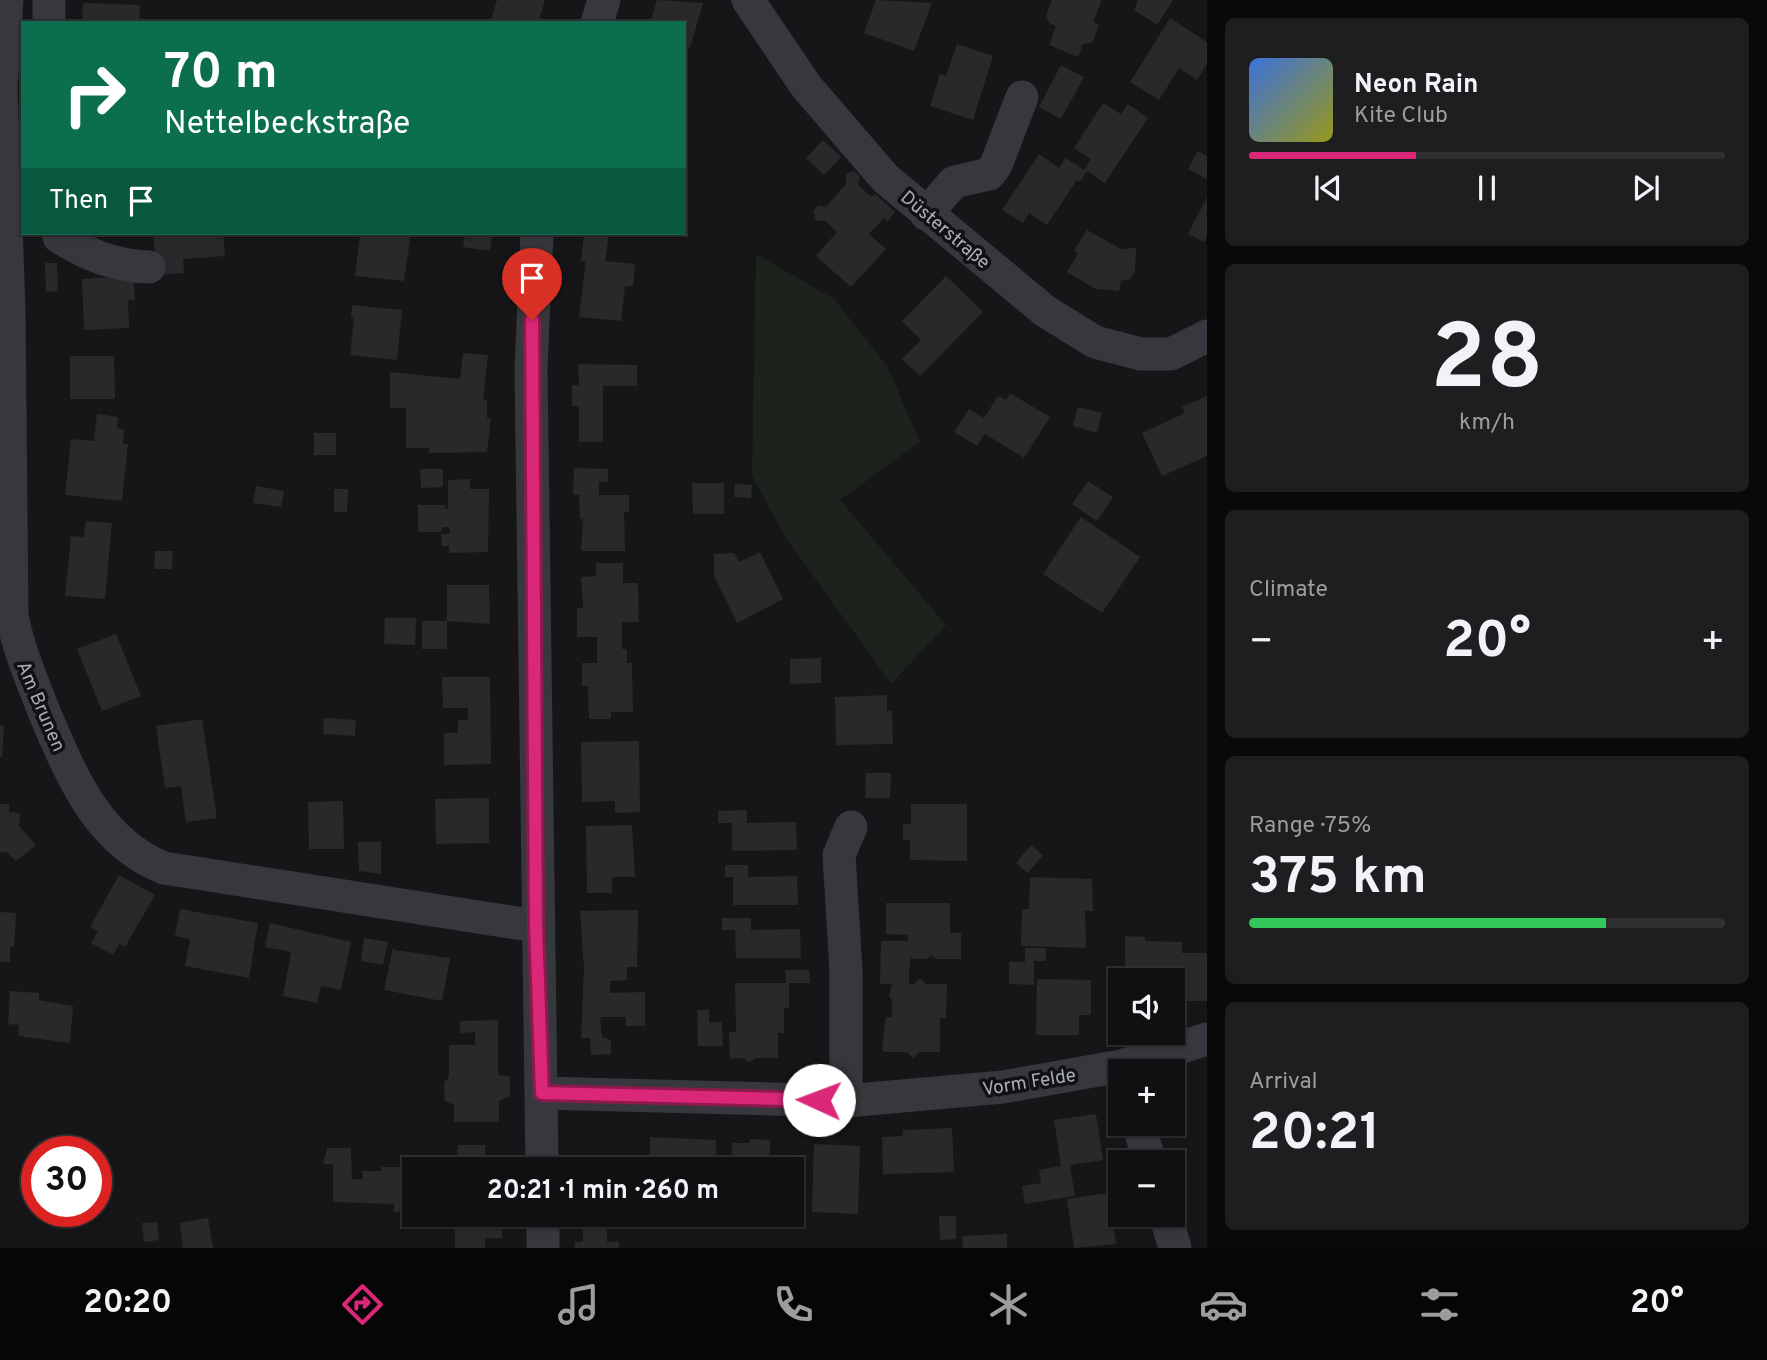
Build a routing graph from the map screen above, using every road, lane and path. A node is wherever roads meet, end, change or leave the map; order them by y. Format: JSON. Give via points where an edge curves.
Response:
{"nodes":[{"id":1,"x":7,"y":0,"type":"edge"},
{"id":2,"x":49,"y":0,"type":"edge"},
{"id":3,"x":604,"y":0,"type":"edge"},
{"id":4,"x":748,"y":0,"type":"edge"},
{"id":5,"x":49,"y":21,"type":"edge"},
{"id":6,"x":598,"y":21,"type":"edge"},
{"id":7,"x":1022,"y":97,"type":"dead end"},
{"id":8,"x":926,"y":214,"type":"junction"},
{"id":9,"x":58,"y":235,"type":"edge"},
{"id":10,"x":537,"y":235,"type":"edge"},
{"id":11,"x":149,"y":267,"type":"dead end"},
{"id":12,"x":1207,"y":336,"type":"edge"},
{"id":13,"x":851,"y":827,"type":"dead end"},
{"id":14,"x":536,"y":926,"type":"junction"},
{"id":15,"x":1207,"y":1039,"type":"edge"},
{"id":16,"x":1150,"y":1059,"type":"edge"},
{"id":17,"x":1108,"y":1071,"type":"edge"},
{"id":18,"x":542,"y":1093,"type":"junction"},
{"id":19,"x":846,"y":1101,"type":"junction"},
{"id":20,"x":542,"y":1157,"type":"edge"},
{"id":21,"x":543,"y":1227,"type":"edge"},
{"id":22,"x":1169,"y":1227,"type":"edge"},
{"id":23,"x":543,"y":1248,"type":"edge"},
{"id":24,"x":1175,"y":1248,"type":"edge"}],
"edges":[{"from":1,"to":14,"type":"street","name":"Am Brunen","via":[[1,87],[9,310],[9,582],[18,651],[71,775],[121,843],[164,868]]},
{"from":2,"to":5,"type":"street"},
{"from":3,"to":6,"type":"street"},
{"from":4,"to":8,"type":"street","name":"Düsterstraße","via":[[839,128]]},
{"from":7,"to":8,"type":"street","via":[[996,166],[989,174],[954,182]]},
{"from":8,"to":12,"type":"street","name":"Düsterstraße","via":[[1045,311],[1096,342],[1141,354],[1171,354]]},
{"from":9,"to":11,"type":"street","via":[[86,254],[128,267]]},
{"from":10,"to":14,"type":"street","via":[[531,369]]},
{"from":13,"to":19,"type":"street","via":[[839,855],[846,971]]},
{"from":14,"to":18,"type":"street"},
{"from":15,"to":16,"type":"street","name":"Vorm Felde"},
{"from":17,"to":19,"type":"street","name":"Vorm Felde","via":[[1003,1087]]},
{"from":18,"to":19,"type":"street","name":"Vorm Felde"},
{"from":18,"to":20,"type":"street"},
{"from":21,"to":23,"type":"street"},
{"from":22,"to":24,"type":"street"}]}
